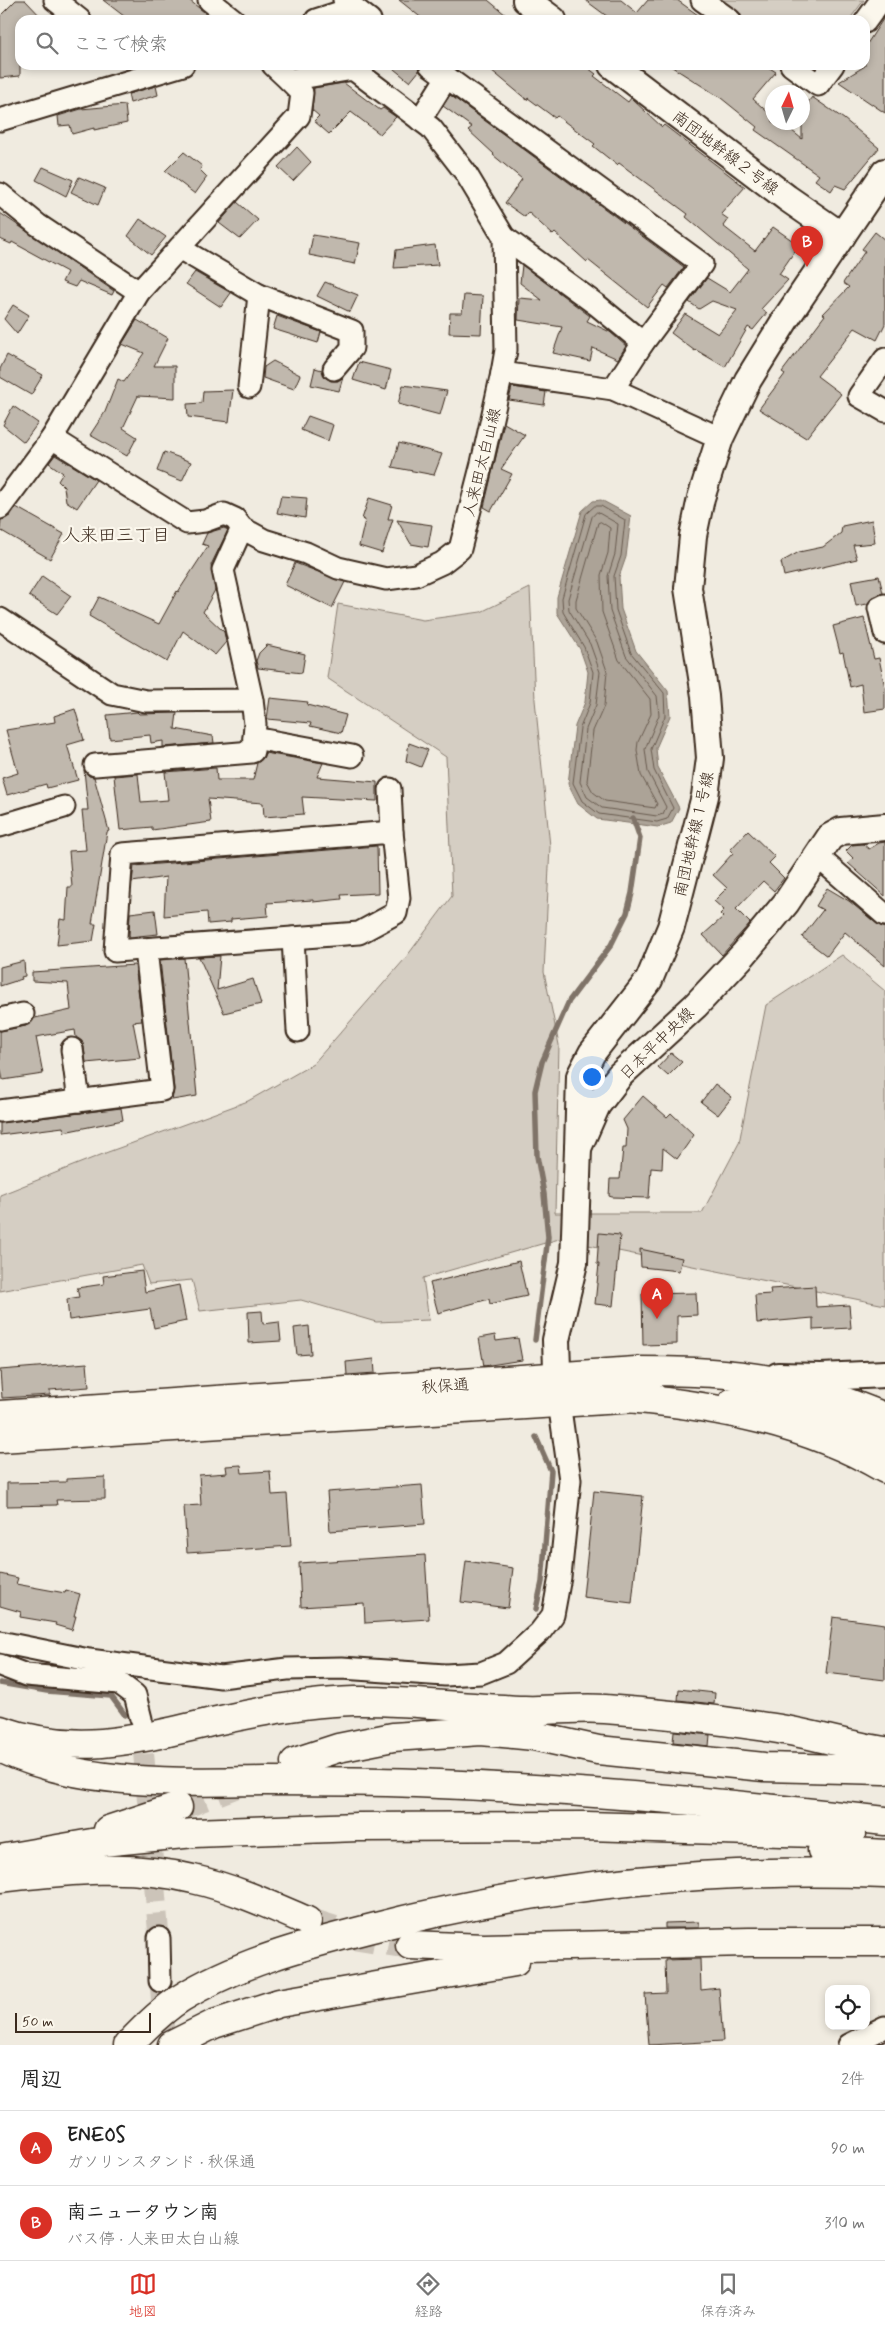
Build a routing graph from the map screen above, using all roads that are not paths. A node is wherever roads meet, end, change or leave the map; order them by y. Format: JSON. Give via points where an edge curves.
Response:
{"nodes":[{"id":1,"x":55,"y":0,"type":"edge"},
{"id":2,"x":209,"y":0,"type":"edge"},
{"id":3,"x":526,"y":0,"type":"edge"},
{"id":4,"x":702,"y":0,"type":"edge"},
{"id":5,"x":881,"y":0,"type":"edge"},
{"id":6,"x":356,"y":9,"type":"edge"},
{"id":7,"x":74,"y":15,"type":"edge"},
{"id":8,"x":228,"y":15,"type":"edge"},
{"id":9,"x":334,"y":15,"type":"edge"},
{"id":10,"x":546,"y":15,"type":"edge"},
{"id":11,"x":723,"y":15,"type":"edge"},
{"id":12,"x":870,"y":15,"type":"edge"},
{"id":13,"x":278,"y":70,"type":"edge"},
{"id":14,"x":347,"y":70,"type":"edge"},
{"id":15,"x":354,"y":70,"type":"edge"},
{"id":16,"x":619,"y":70,"type":"edge"},
{"id":17,"x":798,"y":70,"type":"edge"},
{"id":18,"x":829,"y":70,"type":"edge"},
{"id":19,"x":142,"y":71,"type":"edge"},
{"id":20,"x":438,"y":71,"type":"edge"},
{"id":21,"x":289,"y":80,"type":"junction"},
{"id":22,"x":0,"y":120,"type":"edge"},
{"id":23,"x":420,"y":120,"type":"junction"},
{"id":24,"x":885,"y":172,"type":"edge"},
{"id":25,"x":0,"y":194,"type":"edge"},
{"id":26,"x":842,"y":236,"type":"junction"},
{"id":27,"x":504,"y":237,"type":"junction"},
{"id":28,"x":179,"y":248,"type":"junction"},
{"id":29,"x":139,"y":292,"type":"junction"},
{"id":30,"x":259,"y":295,"type":"junction"},
{"id":31,"x":643,"y":342,"type":"junction"},
{"id":32,"x":885,"y":359,"type":"edge"},
{"id":33,"x":334,"y":369,"type":"dead end"},
{"id":34,"x":502,"y":373,"type":"junction"},
{"id":35,"x":249,"y":387,"type":"dead end"},
{"id":36,"x":613,"y":388,"type":"junction"},
{"id":37,"x":885,"y":412,"type":"edge"},
{"id":38,"x":52,"y":438,"type":"junction"},
{"id":39,"x":720,"y":438,"type":"junction"},
{"id":40,"x":0,"y":508,"type":"edge"},
{"id":41,"x":242,"y":528,"type":"junction"},
{"id":42,"x":885,"y":605,"type":"edge"},
{"id":43,"x":0,"y":619,"type":"edge"},
{"id":44,"x":885,"y":633,"type":"edge"},
{"id":45,"x":252,"y":700,"type":"junction"},
{"id":46,"x":252,"y":752,"type":"junction"},
{"id":47,"x":352,"y":756,"type":"dead end"},
{"id":48,"x":95,"y":765,"type":"dead end"},
{"id":49,"x":390,"y":789,"type":"dead end"},
{"id":50,"x":64,"y":807,"type":"dead end"},
{"id":51,"x":0,"y":826,"type":"edge"},
{"id":52,"x":885,"y":827,"type":"edge"},
{"id":53,"x":392,"y":832,"type":"junction"},
{"id":54,"x":817,"y":856,"type":"junction"},
{"id":55,"x":885,"y":916,"type":"edge"},
{"id":56,"x":293,"y":938,"type":"junction"},
{"id":57,"x":146,"y":950,"type":"junction"},
{"id":58,"x":23,"y":1014,"type":"dead end"},
{"id":59,"x":0,"y":1019,"type":"edge"},
{"id":60,"x":298,"y":1030,"type":"dead end"},
{"id":61,"x":72,"y":1049,"type":"dead end"},
{"id":62,"x":80,"y":1101,"type":"junction"},
{"id":63,"x":0,"y":1111,"type":"edge"},
{"id":64,"x":578,"y":1148,"type":"junction"},
{"id":65,"x":704,"y":1373,"type":"junction"},
{"id":66,"x":885,"y":1374,"type":"edge"},
{"id":67,"x":558,"y":1390,"type":"junction"},
{"id":68,"x":628,"y":1398,"type":"junction"},
{"id":69,"x":0,"y":1415,"type":"edge"},
{"id":70,"x":885,"y":1417,"type":"edge"},
{"id":71,"x":0,"y":1438,"type":"edge"},
{"id":72,"x":885,"y":1444,"type":"edge"},
{"id":73,"x":885,"y":1469,"type":"edge"},
{"id":74,"x":0,"y":1642,"type":"edge"},
{"id":75,"x":0,"y":1665,"type":"edge"},
{"id":76,"x":456,"y":1705,"type":"junction"},
{"id":77,"x":603,"y":1709,"type":"junction"},
{"id":78,"x":141,"y":1719,"type":"tunnel mouth"},
{"id":79,"x":542,"y":1723,"type":"junction"},
{"id":80,"x":0,"y":1730,"type":"edge"},
{"id":81,"x":481,"y":1731,"type":"junction"},
{"id":82,"x":0,"y":1748,"type":"edge"},
{"id":83,"x":598,"y":1750,"type":"junction"},
{"id":84,"x":882,"y":1760,"type":"edge"},
{"id":85,"x":295,"y":1762,"type":"dead end"},
{"id":86,"x":178,"y":1807,"type":"tunnel mouth"},
{"id":87,"x":885,"y":1821,"type":"edge"},
{"id":88,"x":885,"y":1836,"type":"edge"},
{"id":89,"x":885,"y":1854,"type":"edge"},
{"id":90,"x":0,"y":1859,"type":"edge"},
{"id":91,"x":885,"y":1874,"type":"edge"},
{"id":92,"x":0,"y":1876,"type":"edge"},
{"id":93,"x":307,"y":1922,"type":"tunnel mouth"},
{"id":94,"x":885,"y":1923,"type":"edge"},
{"id":95,"x":160,"y":1938,"type":"tunnel mouth"},
{"id":96,"x":749,"y":1942,"type":"junction"},
{"id":97,"x":885,"y":1942,"type":"edge"},
{"id":98,"x":410,"y":1945,"type":"tunnel mouth"},
{"id":99,"x":625,"y":1946,"type":"junction"},
{"id":100,"x":160,"y":1981,"type":"tunnel mouth"},
{"id":101,"x":885,"y":2027,"type":"edge"},
{"id":102,"x":128,"y":2045,"type":"edge"},
{"id":103,"x":172,"y":2045,"type":"edge"},
{"id":104,"x":849,"y":2045,"type":"edge"}],
"edges":[{"from":1,"to":7,"type":"street"},
{"from":2,"to":8,"type":"street"},
{"from":3,"to":10,"type":"street"},
{"from":4,"to":11,"type":"street"},
{"from":5,"to":12,"type":"street"},
{"from":6,"to":9,"type":"street"},
{"from":13,"to":21,"type":"street"},
{"from":14,"to":21,"type":"street"},
{"from":15,"to":23,"type":"street"},
{"from":16,"to":26,"type":"street","name":"南団地幹線２号線"},
{"from":17,"to":18,"type":"street","via":[[818,85]]},
{"from":19,"to":22,"type":"street"},
{"from":20,"to":23,"type":"street"},
{"from":20,"to":31,"type":"street","via":[[702,264]]},
{"from":21,"to":28,"type":"street","via":[[302,93],[299,116]]},
{"from":23,"to":27,"type":"street","via":[[431,128],[465,172]]},
{"from":24,"to":26,"type":"street"},
{"from":25,"to":29,"type":"street","via":[[38,225]]},
{"from":26,"to":39,"type":"street","via":[[748,380]]},
{"from":27,"to":31,"type":"street"},
{"from":27,"to":34,"type":"street","name":"人来田太白山線","via":[[506,350]]},
{"from":28,"to":29,"type":"street"},
{"from":28,"to":30,"type":"street"},
{"from":29,"to":38,"type":"street"},
{"from":30,"to":33,"type":"street","via":[[352,331],[352,348]]},
{"from":30,"to":35,"type":"street"},
{"from":31,"to":36,"type":"street"},
{"from":32,"to":37,"type":"street","via":[[859,396]]},
{"from":34,"to":36,"type":"street"},
{"from":34,"to":41,"type":"street","name":"人来田太白山線","via":[[460,549],[442,563],[416,575],[386,579],[338,568],[306,553],[264,540]]},
{"from":36,"to":39,"type":"street"},
{"from":38,"to":40,"type":"street"},
{"from":38,"to":41,"type":"street","name":"人来田太白山線","via":[[187,523],[224,514],[235,519]]},
{"from":39,"to":64,"type":"street","name":"南団地幹線１号線","via":[[694,527],[688,588],[705,696],[710,758],[705,796],[671,928],[649,980],[592,1052],[580,1076]]},
{"from":41,"to":45,"type":"street","via":[[223,570]]},
{"from":42,"to":44,"type":"street","via":[[879,608]]},
{"from":43,"to":45,"type":"street","via":[[112,694],[146,701]]},
{"from":45,"to":46,"type":"street","via":[[255,724]]},
{"from":46,"to":47,"type":"street"},
{"from":46,"to":48,"type":"street"},
{"from":49,"to":53,"type":"street"},
{"from":50,"to":51,"type":"street"},
{"from":52,"to":54,"type":"street","name":"日本平中央線","via":[[841,831],[830,837]]},
{"from":53,"to":56,"type":"street","via":[[399,898],[396,913],[359,933]]},
{"from":53,"to":57,"type":"street","via":[[122,854],[115,951]]},
{"from":54,"to":55,"type":"street"},
{"from":54,"to":64,"type":"street","name":"日本平中央線","via":[[786,903],[743,955],[695,1006],[620,1075],[597,1106]]},
{"from":56,"to":57,"type":"street"},
{"from":56,"to":60,"type":"street"},
{"from":57,"to":62,"type":"street","via":[[162,1090]]},
{"from":58,"to":59,"type":"street"},
{"from":61,"to":62,"type":"street"},
{"from":62,"to":63,"type":"street"},
{"from":64,"to":67,"type":"street","name":"日本平中央線","via":[[574,1263],[556,1340]]},
{"from":65,"to":66,"type":"street","via":[[821,1377]]},
{"from":65,"to":67,"type":"highway","name":"秋保通","via":[[636,1372]]},
{"from":65,"to":70,"type":"highway","name":"秋保通","via":[[783,1383],[821,1393]]},
{"from":67,"to":68,"type":"highway","name":"秋保通"},
{"from":67,"to":69,"type":"highway","name":"秋保通"},
{"from":67,"to":71,"type":"highway","name":"秋保通"},
{"from":67,"to":74,"type":"street","via":[[570,1480],[553,1614],[540,1632],[506,1663],[481,1674],[445,1675],[342,1668],[287,1669],[221,1677],[89,1660]]},
{"from":68,"to":72,"type":"highway","name":"秋保通","via":[[703,1398],[773,1408],[844,1427]]},
{"from":68,"to":73,"type":"highway","via":[[701,1407],[770,1422],[839,1445]]},
{"from":75,"to":78,"type":"street","via":[[26,1675],[118,1683],[135,1695]]},
{"from":76,"to":77,"type":"highway","via":[[524,1710]]},
{"from":76,"to":79,"type":"highway"},
{"from":76,"to":80,"type":"highway","via":[[384,1700],[316,1704],[248,1714],[149,1737],[96,1744],[40,1741]]},
{"from":77,"to":79,"type":"highway"},
{"from":77,"to":84,"type":"highway","via":[[768,1727],[818,1737]]},
{"from":79,"to":81,"type":"highway"},
{"from":79,"to":83,"type":"highway"},
{"from":79,"to":84,"type":"highway","via":[[602,1722],[766,1741]]},
{"from":81,"to":83,"type":"highway","via":[[534,1736]]},
{"from":81,"to":85,"type":"highway","via":[[393,1737],[338,1748]]},
{"from":82,"to":87,"type":"highway","via":[[69,1770],[134,1780],[339,1781],[506,1787],[668,1799]]},
{"from":83,"to":84,"type":"highway","via":[[813,1768]]},
{"from":86,"to":90,"type":"highway","via":[[85,1837]]},
{"from":88,"to":90,"type":"highway","via":[[587,1826],[358,1827],[148,1837]]},
{"from":89,"to":92,"type":"highway","via":[[586,1843],[359,1844],[140,1854]]},
{"from":91,"to":102,"type":"highway","via":[[743,1873],[648,1879],[562,1889],[403,1920],[327,1939],[218,1978],[180,1998]]},
{"from":92,"to":93,"type":"highway","via":[[78,1870],[164,1873],[224,1888]]},
{"from":94,"to":96,"type":"highway"},
{"from":95,"to":100,"type":"street"},
{"from":96,"to":97,"type":"highway"},
{"from":96,"to":99,"type":"highway"},
{"from":98,"to":99,"type":"highway","via":[[484,1948]]},
{"from":99,"to":103,"type":"highway","via":[[480,1967],[280,2003],[214,2024]]},
{"from":101,"to":104,"type":"street"}]}
